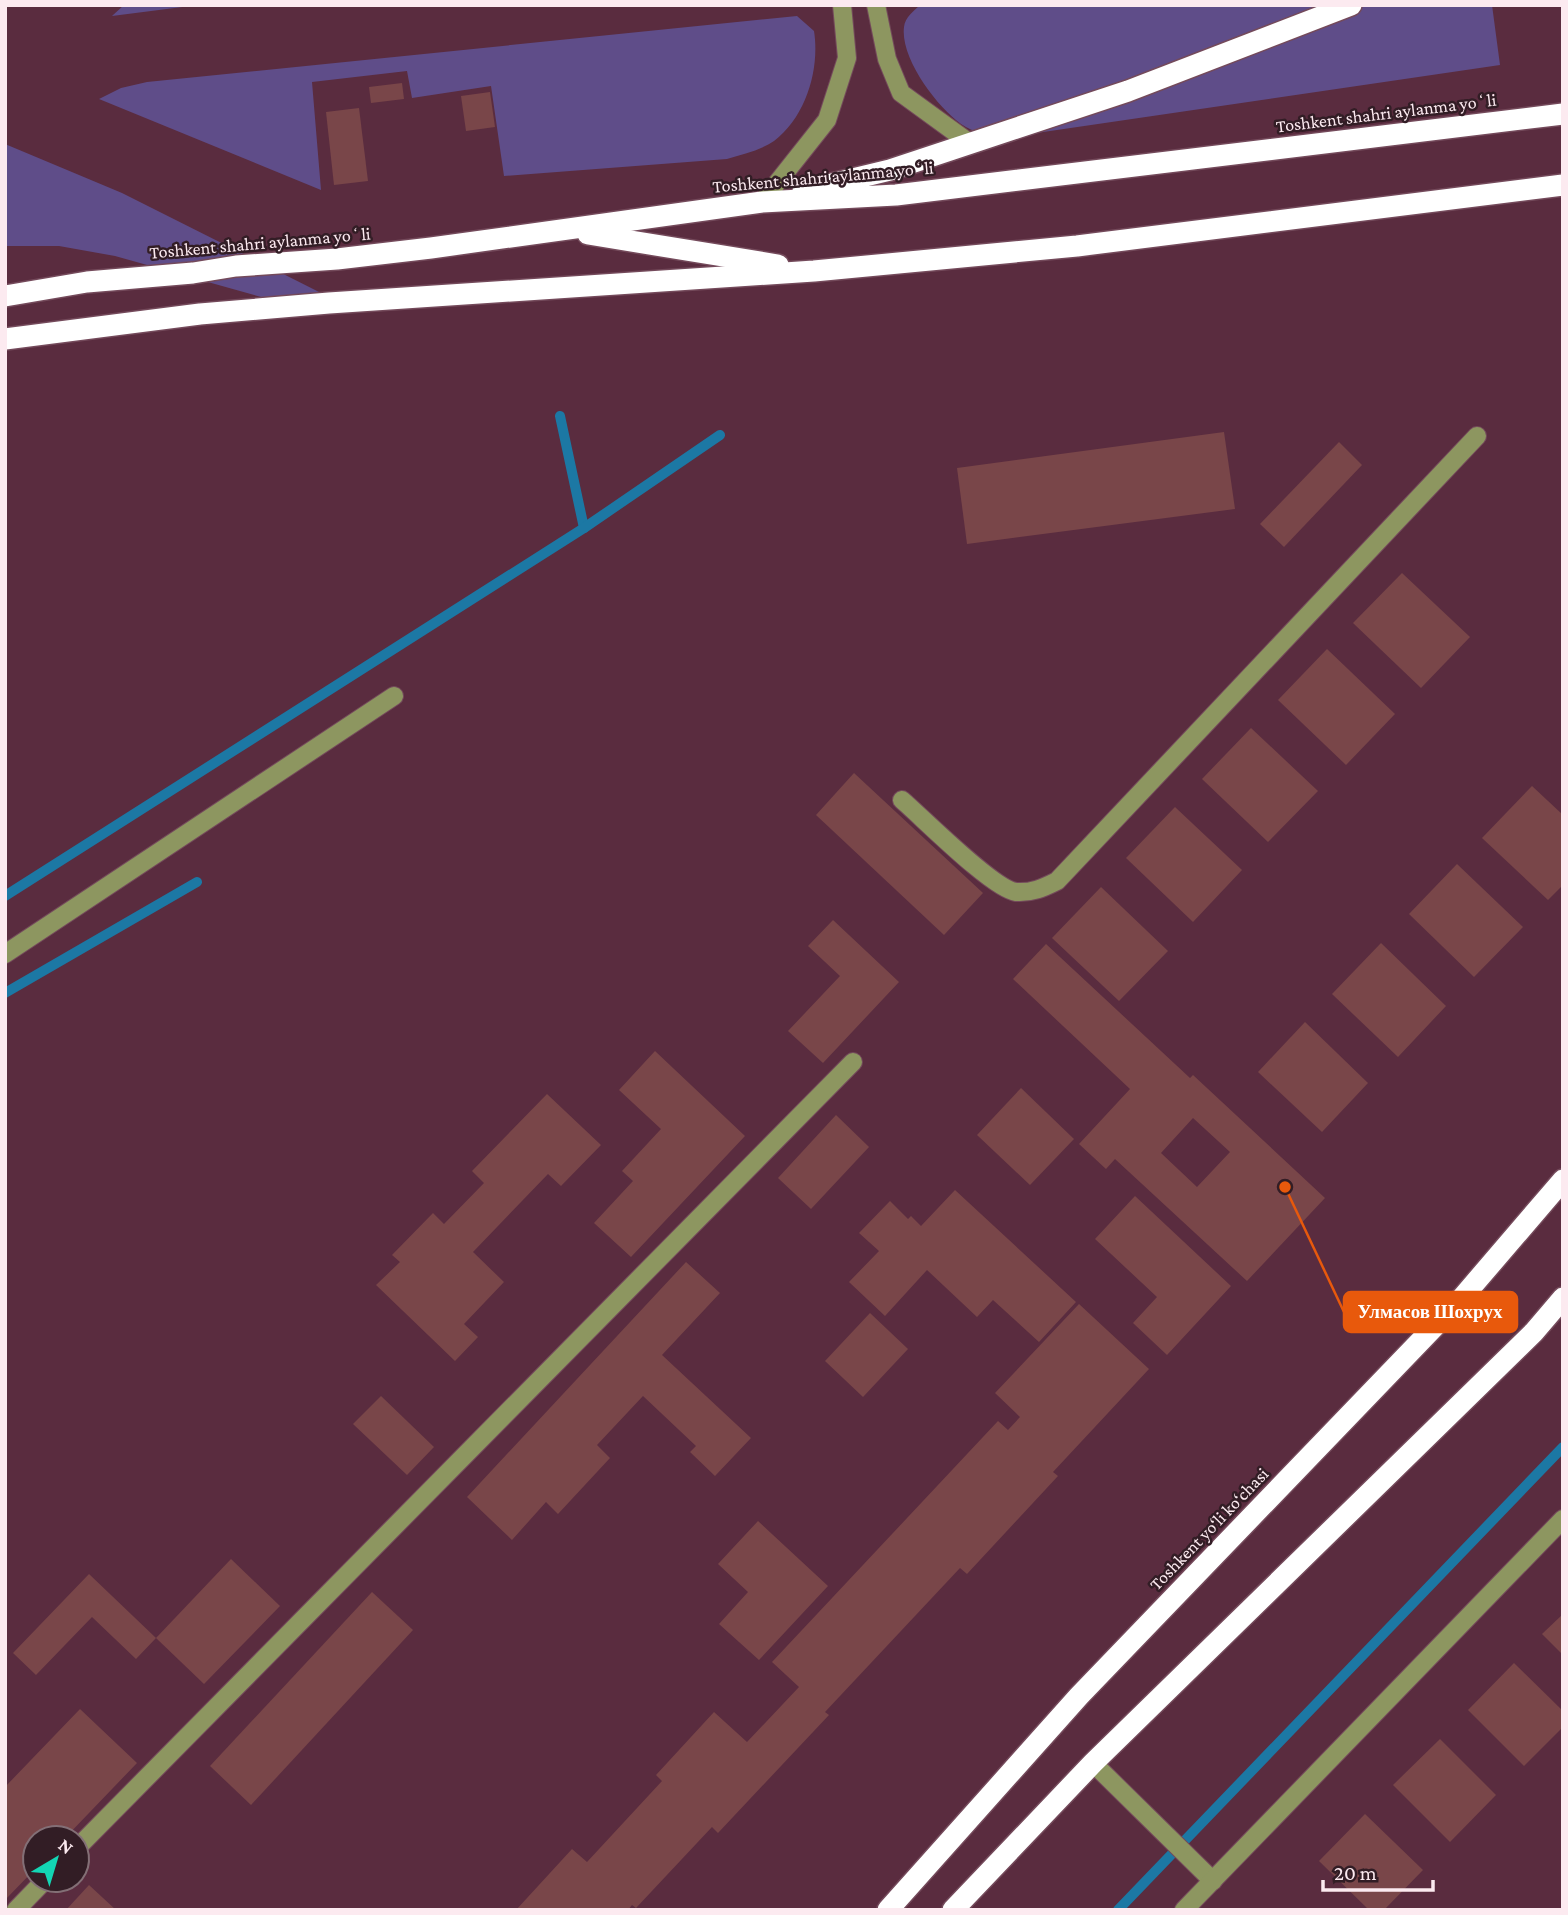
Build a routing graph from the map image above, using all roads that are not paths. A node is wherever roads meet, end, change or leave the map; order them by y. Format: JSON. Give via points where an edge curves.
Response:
{"nodes":[{"id":1,"x":842,"y":5,"type":"edge"},
{"id":2,"x":876,"y":5,"type":"edge"},
{"id":3,"x":1351,"y":5,"type":"edge"},
{"id":4,"x":1563,"y":114,"type":"edge"},
{"id":5,"x":971,"y":145,"type":"junction"},
{"id":6,"x":1563,"y":185,"type":"edge"},
{"id":7,"x":762,"y":202,"type":"junction"},
{"id":8,"x":566,"y":230,"type":"junction"},
{"id":9,"x":814,"y":271,"type":"junction"},
{"id":10,"x":5,"y":296,"type":"edge"},
{"id":11,"x":5,"y":339,"type":"edge"},
{"id":12,"x":1477,"y":436,"type":"dead end"},
{"id":13,"x":394,"y":696,"type":"dead end"},
{"id":14,"x":902,"y":800,"type":"dead end"},
{"id":15,"x":5,"y":954,"type":"edge"},
{"id":16,"x":853,"y":1062,"type":"dead end"},
{"id":17,"x":1563,"y":1180,"type":"edge"},
{"id":18,"x":1563,"y":1298,"type":"edge"},
{"id":19,"x":1563,"y":1312,"type":"edge"},
{"id":20,"x":1534,"y":1332,"type":"junction"},
{"id":21,"x":1563,"y":1519,"type":"edge"},
{"id":22,"x":1093,"y":1763,"type":"junction"},
{"id":23,"x":91,"y":1834,"type":"edge"},
{"id":24,"x":1213,"y":1881,"type":"junction"},
{"id":25,"x":31,"y":1894,"type":"edge"},
{"id":26,"x":16,"y":1910,"type":"edge"},
{"id":27,"x":888,"y":1910,"type":"edge"},
{"id":28,"x":953,"y":1910,"type":"edge"},
{"id":29,"x":1184,"y":1910,"type":"edge"}],
"edges":[{"from":1,"to":7,"type":"street","via":[[847,58],[827,120]]},
{"from":2,"to":5,"type":"street","via":[[887,59],[901,93]]},
{"from":3,"to":5,"type":"highway","via":[[1128,91]]},
{"from":4,"to":7,"type":"highway","name":"Toshkent shahri aylanma yoʻli","via":[[896,195]]},
{"from":5,"to":7,"type":"highway"},
{"from":6,"to":9,"type":"highway","via":[[1077,246]]},
{"from":7,"to":8,"type":"highway","name":"Toshkent shahri aylanma yoʻli"},
{"from":8,"to":9,"type":"highway"},
{"from":8,"to":10,"type":"highway","name":"Toshkent shahri aylanma yoʻli","via":[[337,260],[236,265],[88,282]]},
{"from":9,"to":11,"type":"highway","via":[[329,303]]},
{"from":12,"to":14,"type":"street","via":[[1058,881],[1035,892],[1013,891],[984,873]]},
{"from":13,"to":15,"type":"street"},
{"from":16,"to":23,"type":"street"},
{"from":17,"to":27,"type":"highway","name":"Toshkent yo‘li ko‘chasi","via":[[1461,1298],[1079,1696]]},
{"from":18,"to":20,"type":"highway"},
{"from":19,"to":20,"type":"highway"},
{"from":20,"to":22,"type":"highway"},
{"from":21,"to":24,"type":"street"},
{"from":22,"to":24,"type":"street"},
{"from":22,"to":28,"type":"highway"},
{"from":24,"to":29,"type":"street"},
{"from":25,"to":26,"type":"street"}]}
